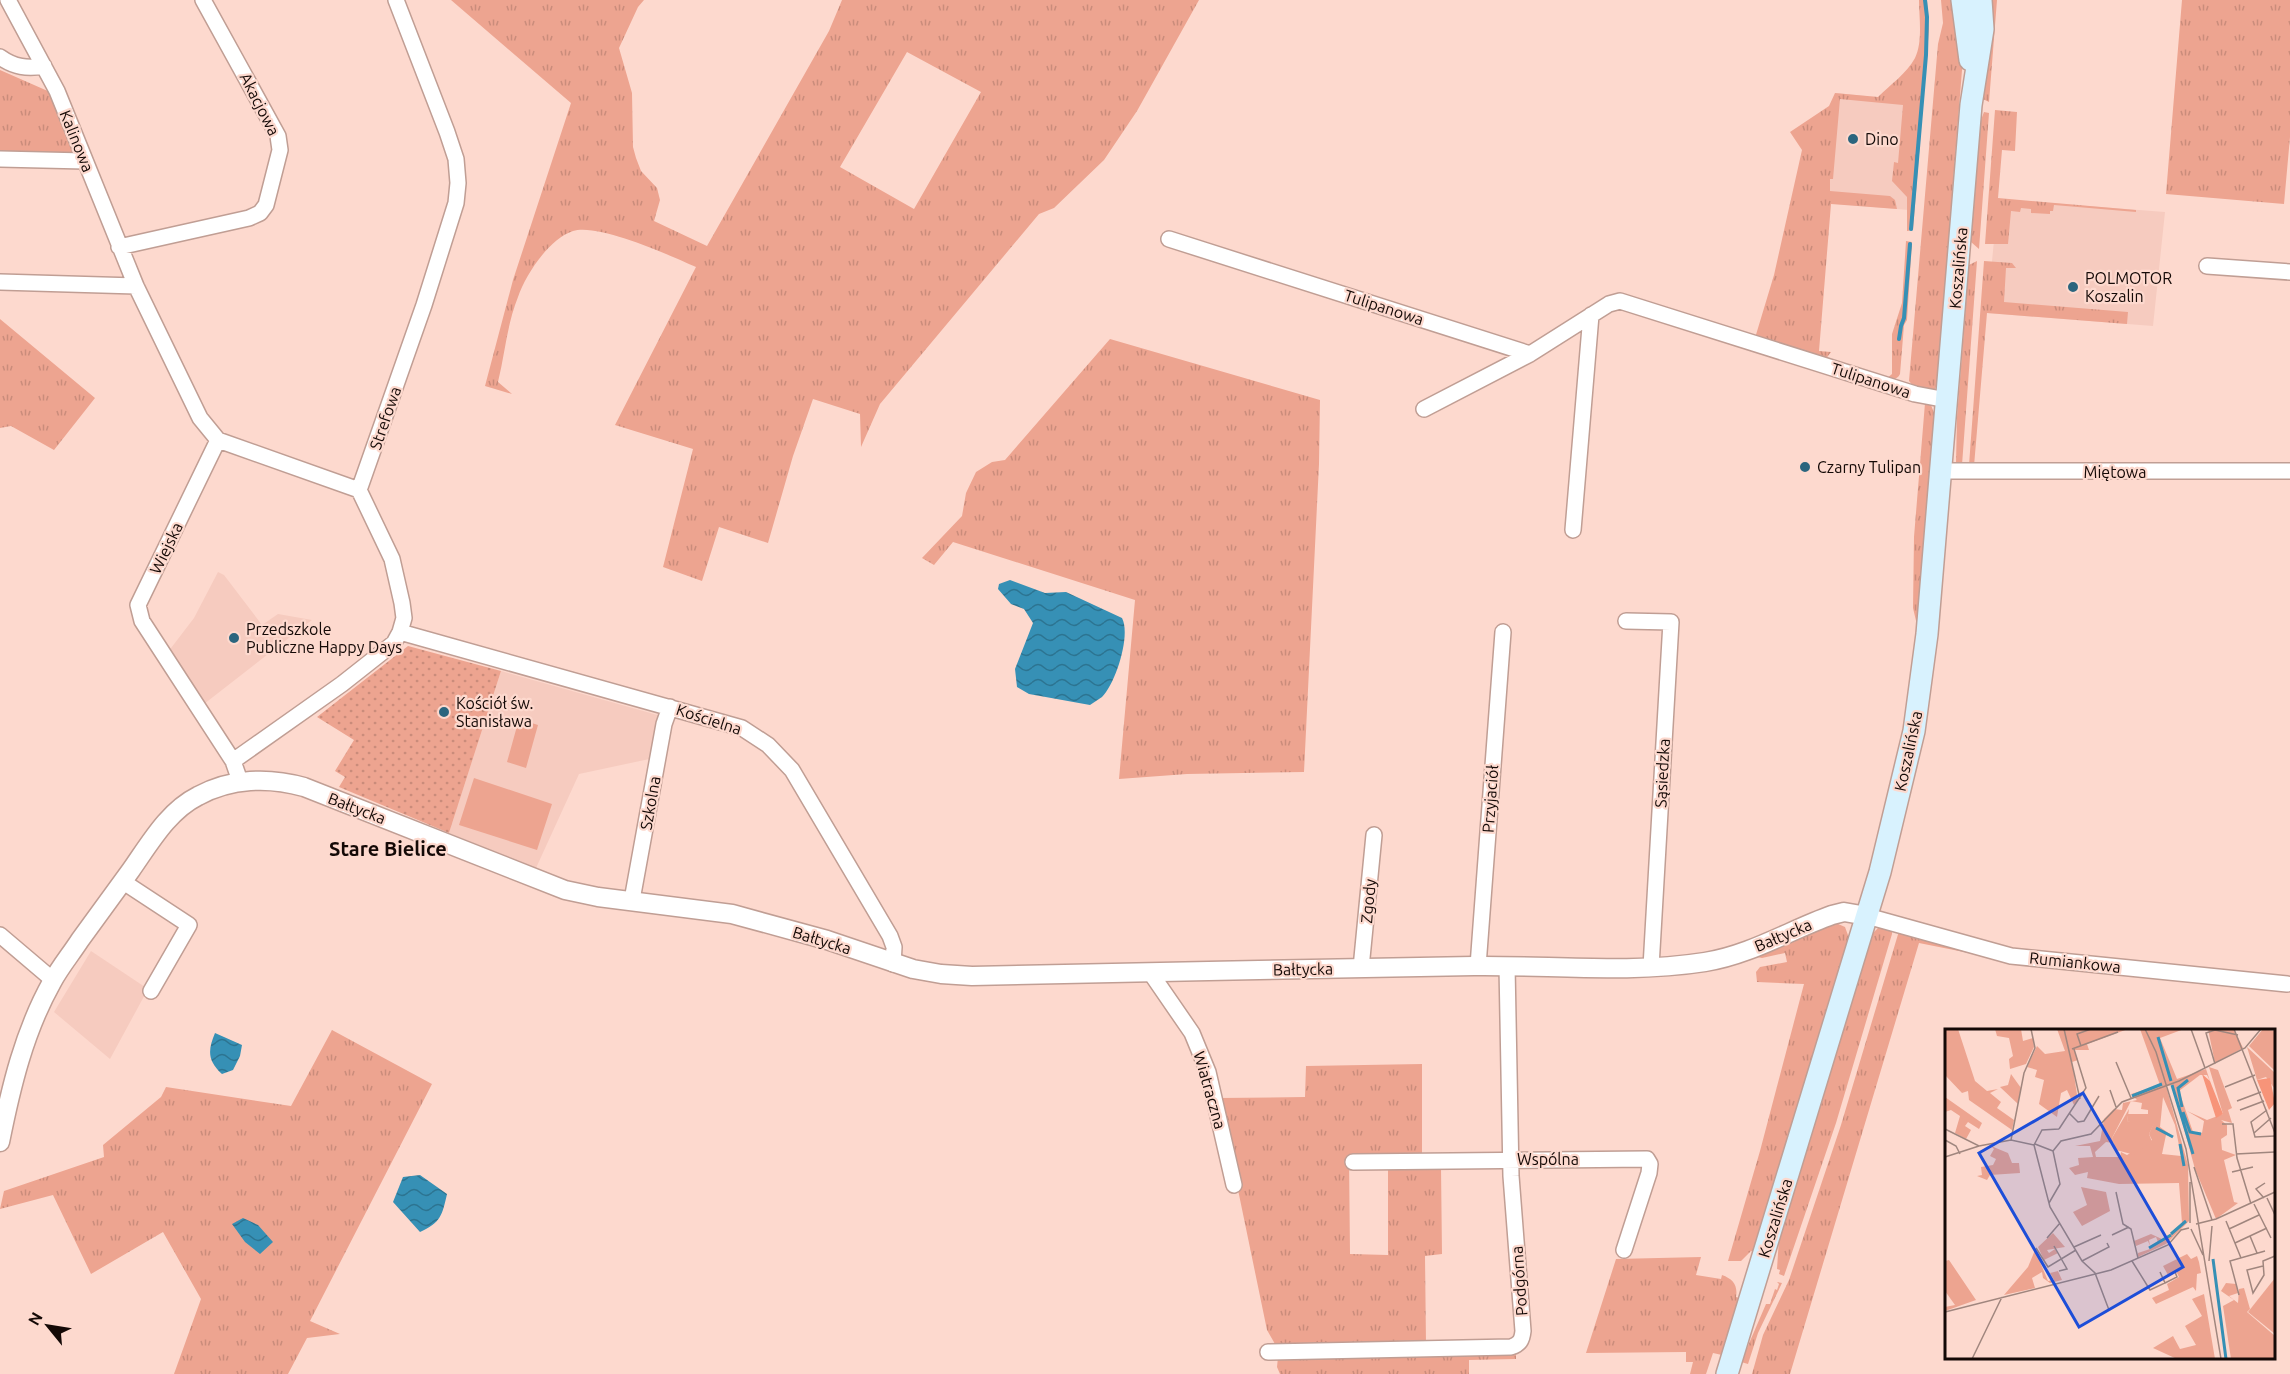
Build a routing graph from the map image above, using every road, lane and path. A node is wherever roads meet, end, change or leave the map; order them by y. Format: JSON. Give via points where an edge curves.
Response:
{"nodes":[{"id":1,"x":8,"y":0,"type":"edge"},
{"id":2,"x":203,"y":0,"type":"edge"},
{"id":3,"x":396,"y":0,"type":"edge"},
{"id":4,"x":1962,"y":0,"type":"edge"},
{"id":5,"x":1981,"y":0,"type":"edge"},
{"id":6,"x":0,"y":57,"type":"edge"},
{"id":7,"x":44,"y":66,"type":"junction"},
{"id":8,"x":1971,"y":105,"type":"junction"},
{"id":9,"x":0,"y":159,"type":"edge"},
{"id":10,"x":85,"y":161,"type":"junction"},
{"id":11,"x":1169,"y":239,"type":"dead end"},
{"id":12,"x":119,"y":247,"type":"junction"},
{"id":13,"x":2207,"y":266,"type":"dead end"},
{"id":14,"x":2290,"y":272,"type":"edge"},
{"id":15,"x":0,"y":282,"type":"edge"},
{"id":16,"x":136,"y":286,"type":"junction"},
{"id":17,"x":1591,"y":315,"type":"junction"},
{"id":18,"x":1530,"y":354,"type":"junction"},
{"id":19,"x":1947,"y":400,"type":"junction"},
{"id":20,"x":1424,"y":409,"type":"dead end"},
{"id":21,"x":218,"y":440,"type":"junction"},
{"id":22,"x":1941,"y":471,"type":"junction"},
{"id":23,"x":2290,"y":471,"type":"edge"},
{"id":24,"x":358,"y":490,"type":"junction"},
{"id":25,"x":1573,"y":530,"type":"dead end"},
{"id":26,"x":1626,"y":621,"type":"dead end"},
{"id":27,"x":400,"y":632,"type":"junction"},
{"id":28,"x":1503,"y":632,"type":"dead end"},
{"id":29,"x":670,"y":707,"type":"junction"},
{"id":30,"x":233,"y":761,"type":"junction"},
{"id":31,"x":240,"y":781,"type":"junction"},
{"id":32,"x":1374,"y":834,"type":"dead end"},
{"id":33,"x":122,"y":881,"type":"junction"},
{"id":34,"x":632,"y":900,"type":"junction"},
{"id":35,"x":1867,"y":916,"type":"junction"},
{"id":36,"x":0,"y":935,"type":"edge"},
{"id":37,"x":893,"y":964,"type":"junction"},
{"id":38,"x":1478,"y":966,"type":"junction"},
{"id":39,"x":1507,"y":966,"type":"junction"},
{"id":40,"x":1651,"y":967,"type":"junction"},
{"id":41,"x":1361,"y":968,"type":"junction"},
{"id":42,"x":1150,"y":972,"type":"junction"},
{"id":43,"x":53,"y":980,"type":"junction"},
{"id":44,"x":2287,"y":984,"type":"dead end"},
{"id":45,"x":151,"y":991,"type":"dead end"},
{"id":46,"x":0,"y":1142,"type":"edge"},
{"id":47,"x":1511,"y":1160,"type":"junction"},
{"id":48,"x":1353,"y":1162,"type":"dead end"},
{"id":49,"x":1234,"y":1185,"type":"dead end"},
{"id":50,"x":1624,"y":1250,"type":"dead end"},
{"id":51,"x":1268,"y":1352,"type":"dead end"},
{"id":52,"x":1727,"y":1374,"type":"edge"}],
"edges":[{"from":1,"to":7,"type":"street","name":"Kalinowa"},
{"from":2,"to":12,"type":"street","name":"Akacjowa","via":[[278,136],[280,150],[267,205],[249,218]]},
{"from":3,"to":24,"type":"street","name":"Strefowa","via":[[450,141],[458,183],[456,203],[424,305]]},
{"from":4,"to":8,"type":"main road","name":"Koszalińska","via":[[1969,42]]},
{"from":5,"to":8,"type":"main road","name":"Koszalińska","via":[[1983,29]]},
{"from":6,"to":7,"type":"street","via":[[18,67]]},
{"from":7,"to":10,"type":"street","name":"Kalinowa"},
{"from":8,"to":19,"type":"main road","name":"Koszalińska"},
{"from":9,"to":10,"type":"street"},
{"from":10,"to":12,"type":"street","name":"Kalinowa"},
{"from":11,"to":18,"type":"street","name":"Tulipanowa"},
{"from":12,"to":16,"type":"street","name":"Kalinowa"},
{"from":13,"to":14,"type":"street"},
{"from":15,"to":16,"type":"street"},
{"from":16,"to":21,"type":"street","name":"Kalinowa","via":[[200,418]]},
{"from":17,"to":18,"type":"street","name":"Tulipanowa"},
{"from":17,"to":19,"type":"street","name":"Tulipanowa","via":[[1620,301],[1915,394]]},
{"from":17,"to":25,"type":"street"},
{"from":18,"to":20,"type":"street"},
{"from":19,"to":22,"type":"main road","name":"Koszalińska"},
{"from":21,"to":24,"type":"street"},
{"from":21,"to":30,"type":"street","name":"Wiejska","via":[[138,605],[138,614]]},
{"from":22,"to":23,"type":"street","name":"Miętowa"},
{"from":22,"to":35,"type":"main road","name":"Koszalińska","via":[[1918,709]]},
{"from":24,"to":27,"type":"street","via":[[392,559],[404,618]]},
{"from":26,"to":40,"type":"street","name":"Sąsiedzka","via":[[1671,622]]},
{"from":27,"to":29,"type":"street","name":"Kościelna"},
{"from":27,"to":30,"type":"street","via":[[394,643],[351,677]]},
{"from":28,"to":38,"type":"street","name":"Przyjaciół"},
{"from":29,"to":34,"type":"street","name":"Szkolna"},
{"from":29,"to":37,"type":"street","name":"Kościelna","via":[[742,728],[768,745],[792,770],[890,936]]},
{"from":30,"to":31,"type":"street","name":"Wiejska"},
{"from":31,"to":33,"type":"street","name":"Bałtycka","via":[[198,796],[178,809]]},
{"from":31,"to":34,"type":"street","name":"Bałtycka","via":[[304,787],[565,890]]},
{"from":32,"to":41,"type":"street","name":"Zgody"},
{"from":33,"to":43,"type":"street","name":"Bałtycka"},
{"from":33,"to":45,"type":"street","via":[[189,925]]},
{"from":34,"to":37,"type":"street","name":"Bałtycka","via":[[732,914],[827,940]]},
{"from":35,"to":40,"type":"street","name":"Bałtycka","via":[[1844,912],[1726,957]]},
{"from":35,"to":44,"type":"street","name":"Rumiankowa","via":[[2011,956]]},
{"from":35,"to":52,"type":"main road","name":"Koszalińska"},
{"from":36,"to":43,"type":"street"},
{"from":37,"to":42,"type":"street","name":"Bałtycka","via":[[972,976]]},
{"from":38,"to":39,"type":"street","name":"Bałtycka"},
{"from":38,"to":41,"type":"street","name":"Bałtycka"},
{"from":39,"to":40,"type":"street","name":"Bałtycka"},
{"from":39,"to":47,"type":"street","name":"Podgórna"},
{"from":41,"to":42,"type":"street","name":"Bałtycka"},
{"from":42,"to":49,"type":"street","name":"Wiatraczna","via":[[1192,1033],[1208,1072]]},
{"from":43,"to":46,"type":"street","name":"Bałtycka","via":[[28,1032]]},
{"from":47,"to":48,"type":"street","name":"Wspólna"},
{"from":47,"to":50,"type":"street","name":"Wspólna","via":[[1647,1159],[1649,1173]]},
{"from":47,"to":51,"type":"street","name":"Podgórna","via":[[1523,1331],[1517,1345]]}]}
